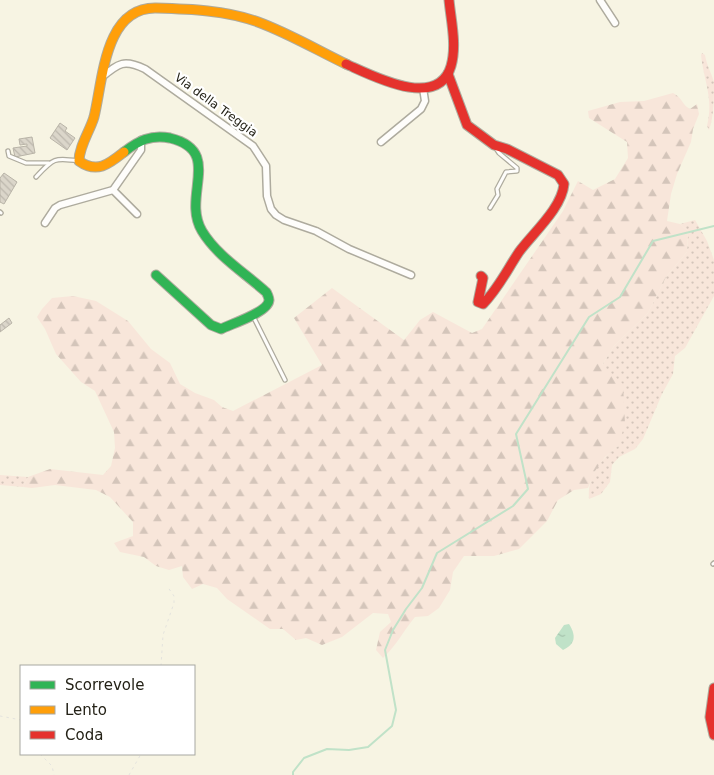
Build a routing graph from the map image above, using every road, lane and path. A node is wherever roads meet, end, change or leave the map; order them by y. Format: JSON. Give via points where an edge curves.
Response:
{"nodes":[{"id":1,"x":449,"y":0,"type":"edge"},
{"id":2,"x":600,"y":0,"type":"edge"},
{"id":3,"x":614,"y":23,"type":"dead end"},
{"id":4,"x":448,"y":74,"type":"junction"},
{"id":5,"x":102,"y":77,"type":"junction"},
{"id":6,"x":423,"y":88,"type":"junction"},
{"id":7,"x":141,"y":140,"type":"junction"},
{"id":8,"x":382,"y":142,"type":"dead end"},
{"id":9,"x":494,"y":145,"type":"junction"},
{"id":10,"x":8,"y":152,"type":"dead end"},
{"id":11,"x":79,"y":161,"type":"junction"},
{"id":12,"x":49,"y":163,"type":"junction"},
{"id":13,"x":36,"y":177,"type":"dead end"},
{"id":14,"x":113,"y":190,"type":"junction"},
{"id":15,"x":490,"y":208,"type":"dead end"},
{"id":16,"x":137,"y":214,"type":"dead end"},
{"id":17,"x":45,"y":223,"type":"dead end"},
{"id":18,"x":156,"y":275,"type":"dead end"},
{"id":19,"x":410,"y":275,"type":"dead end"},
{"id":20,"x":481,"y":276,"type":"dead end"},
{"id":21,"x":253,"y":315,"type":"junction"},
{"id":22,"x":285,"y":380,"type":"dead end"},
{"id":23,"x":167,"y":586,"type":"dead end"},
{"id":24,"x":161,"y":665,"type":"edge"},
{"id":25,"x":714,"y":688,"type":"edge"},
{"id":26,"x":0,"y":716,"type":"edge"},
{"id":27,"x":20,"y":720,"type":"edge"},
{"id":28,"x":714,"y":735,"type":"edge"},
{"id":29,"x":41,"y":755,"type":"edge"},
{"id":30,"x":140,"y":755,"type":"edge"},
{"id":31,"x":54,"y":775,"type":"edge"},
{"id":32,"x":129,"y":775,"type":"edge"}],
"edges":[{"from":1,"to":4,"type":"street","via":[[452,62]]},
{"from":2,"to":3,"type":"street"},
{"from":4,"to":6,"type":"street","via":[[439,82]]},
{"from":4,"to":9,"type":"street","via":[[467,125]]},
{"from":5,"to":6,"type":"street","via":[[109,49],[122,23],[147,8],[240,15],[380,80]]},
{"from":5,"to":11,"type":"street","via":[[95,114]]},
{"from":5,"to":19,"type":"street","name":"Via della Treggia","via":[[117,64],[127,63],[145,69],[253,146],[266,166],[267,196],[276,214]]},
{"from":6,"to":8,"type":"street","via":[[425,101],[421,109]]},
{"from":7,"to":11,"type":"street","via":[[105,165],[89,168]]},
{"from":7,"to":14,"type":"street","via":[[141,150]]},
{"from":7,"to":21,"type":"street","via":[[169,138],[189,147],[198,157],[201,166],[195,199],[199,227],[211,244],[266,292],[267,306]]},
{"from":9,"to":15,"type":"lane","via":[[517,171],[506,172]]},
{"from":9,"to":20,"type":"street","via":[[507,148],[558,175],[565,184],[548,218],[483,304],[478,302]]},
{"from":10,"to":12,"type":"lane","via":[[8,156],[26,163]]},
{"from":11,"to":12,"type":"lane","via":[[57,158]]},
{"from":12,"to":13,"type":"lane"},
{"from":14,"to":16,"type":"street"},
{"from":14,"to":17,"type":"street","via":[[60,205]]},
{"from":18,"to":21,"type":"street","via":[[216,328],[222,329]]},
{"from":21,"to":22,"type":"lane"},
{"from":23,"to":24,"type":"path","via":[[174,596],[174,603],[163,635]]},
{"from":25,"to":28,"type":"street","via":[[710,708]]},
{"from":26,"to":27,"type":"path"},
{"from":29,"to":31,"type":"path","via":[[52,766]]},
{"from":30,"to":32,"type":"path"}]}
